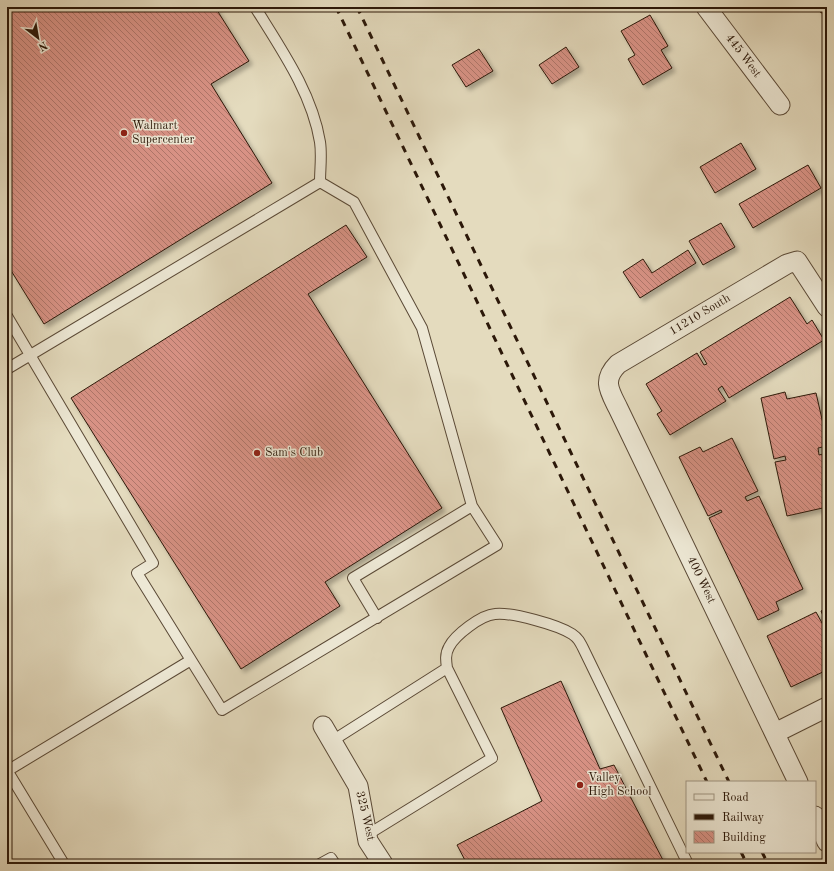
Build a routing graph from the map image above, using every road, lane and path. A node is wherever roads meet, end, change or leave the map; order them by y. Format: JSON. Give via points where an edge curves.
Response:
{"nodes":[{"id":1,"x":255,"y":7,"type":"edge"},
{"id":2,"x":706,"y":7,"type":"edge"},
{"id":3,"x":780,"y":105,"type":"dead end"},
{"id":4,"x":320,"y":182,"type":"junction"},
{"id":5,"x":827,"y":307,"type":"edge"},
{"id":6,"x":7,"y":316,"type":"edge"},
{"id":7,"x":30,"y":354,"type":"junction"},
{"id":8,"x":7,"y":369,"type":"edge"},
{"id":9,"x":609,"y":377,"type":"joint"},
{"id":10,"x":472,"y":506,"type":"junction"},
{"id":11,"x":377,"y":618,"type":"junction"},
{"id":12,"x":191,"y":660,"type":"junction"},
{"id":13,"x":447,"y":668,"type":"junction"},
{"id":14,"x":827,"y":707,"type":"edge"},
{"id":15,"x":775,"y":733,"type":"junction"},
{"id":16,"x":327,"y":734,"type":"joint"},
{"id":17,"x":7,"y":770,"type":"edge"},
{"id":18,"x":798,"y":781,"type":"edge"},
{"id":19,"x":816,"y":818,"type":"edge"},
{"id":20,"x":367,"y":835,"type":"junction"},
{"id":21,"x":827,"y":842,"type":"edge"},
{"id":22,"x":64,"y":864,"type":"edge"},
{"id":23,"x":320,"y":864,"type":"edge"},
{"id":24,"x":334,"y":864,"type":"edge"},
{"id":25,"x":383,"y":864,"type":"edge"},
{"id":26,"x":688,"y":864,"type":"edge"}],
"edges":[{"from":1,"to":4,"type":"lane","via":[[309,102],[320,143]]},
{"from":2,"to":3,"type":"street","name":"445 West"},
{"from":4,"to":7,"type":"lane"},
{"from":4,"to":10,"type":"lane","via":[[354,202],[422,328]]},
{"from":5,"to":9,"type":"street","name":"11210 South","via":[[797,261],[787,264],[618,364]]},
{"from":6,"to":7,"type":"lane"},
{"from":7,"to":8,"type":"lane"},
{"from":7,"to":12,"type":"lane","via":[[153,563],[137,573]]},
{"from":9,"to":15,"type":"street","name":"400 West","via":[[608,384],[615,403]]},
{"from":10,"to":11,"type":"lane","via":[[353,578]]},
{"from":10,"to":11,"type":"lane","via":[[497,546]]},
{"from":11,"to":12,"type":"lane","via":[[222,710]]},
{"from":12,"to":17,"type":"lane"},
{"from":13,"to":16,"type":"lane"},
{"from":13,"to":20,"type":"lane","via":[[492,758]]},
{"from":13,"to":26,"type":"lane","via":[[448,648],[456,636],[494,614],[515,615],[563,629],[573,635],[579,640]]},
{"from":14,"to":15,"type":"street"},
{"from":15,"to":18,"type":"street","name":"400 West"},
{"from":16,"to":20,"type":"street","name":"325 West","via":[[358,786]]},
{"from":17,"to":22,"type":"lane"},
{"from":19,"to":21,"type":"street"},
{"from":20,"to":25,"type":"street","name":"325 West"},
{"from":23,"to":24,"type":"lane","via":[[331,858]]}]}
